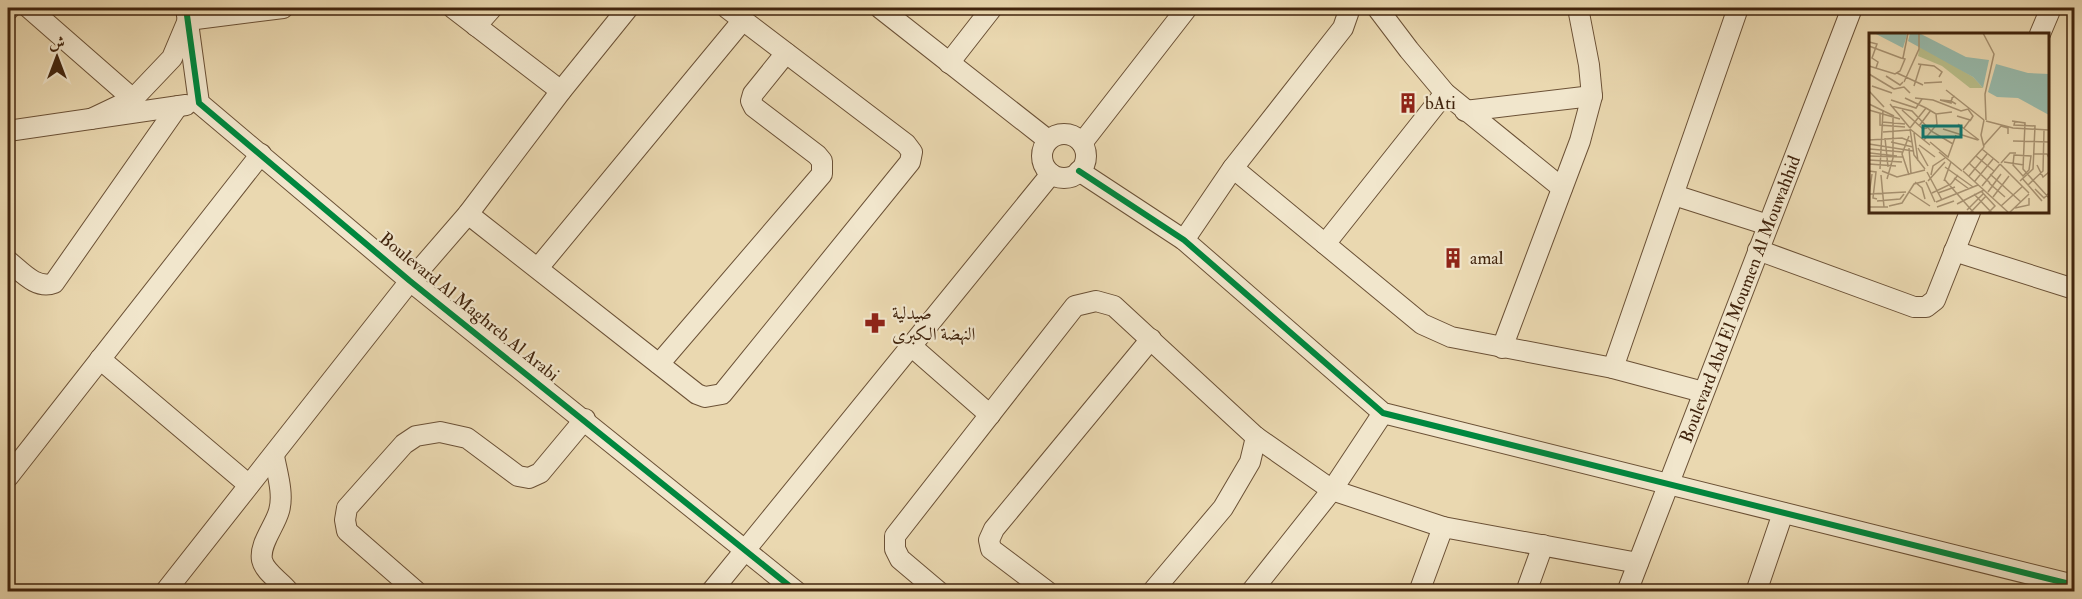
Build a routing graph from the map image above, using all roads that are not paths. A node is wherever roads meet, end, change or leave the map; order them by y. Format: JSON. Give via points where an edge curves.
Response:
{"nodes":[{"id":1,"x":29,"y":8,"type":"edge"},
{"id":2,"x":283,"y":8,"type":"edge"},
{"id":3,"x":453,"y":8,"type":"edge"},
{"id":4,"x":492,"y":8,"type":"edge"},
{"id":5,"x":628,"y":8,"type":"edge"},
{"id":6,"x":727,"y":8,"type":"edge"},
{"id":7,"x":880,"y":8,"type":"edge"},
{"id":8,"x":992,"y":8,"type":"edge"},
{"id":9,"x":1187,"y":8,"type":"edge"},
{"id":10,"x":1387,"y":8,"type":"edge"},
{"id":11,"x":1578,"y":8,"type":"edge"},
{"id":12,"x":1738,"y":8,"type":"edge"},
{"id":13,"x":1852,"y":8,"type":"edge"},
{"id":14,"x":2050,"y":8,"type":"edge"},
{"id":15,"x":1350,"y":10,"type":"edge"},
{"id":16,"x":187,"y":14,"type":"edge"},
{"id":17,"x":743,"y":20,"type":"junction"},
{"id":18,"x":476,"y":26,"type":"junction"},
{"id":19,"x":2040,"y":33,"type":"edge"},
{"id":20,"x":786,"y":53,"type":"junction"},
{"id":21,"x":949,"y":63,"type":"junction"},
{"id":22,"x":561,"y":91,"type":"junction"},
{"id":23,"x":1445,"y":93,"type":"junction"},
{"id":24,"x":1592,"y":96,"type":"junction"},
{"id":25,"x":133,"y":99,"type":"junction"},
{"id":26,"x":199,"y":103,"type":"junction"},
{"id":27,"x":178,"y":106,"type":"junction"},
{"id":28,"x":1465,"y":111,"type":"junction"},
{"id":29,"x":92,"y":119,"type":"junction"},
{"id":30,"x":8,"y":131,"type":"edge"},
{"id":31,"x":1048,"y":140,"type":"junction"},
{"id":32,"x":1082,"y":143,"type":"junction"},
{"id":33,"x":261,"y":154,"type":"junction"},
{"id":34,"x":1233,"y":168,"type":"junction"},
{"id":35,"x":1079,"y":171,"type":"junction"},
{"id":36,"x":1051,"y":174,"type":"junction"},
{"id":37,"x":1562,"y":188,"type":"junction"},
{"id":38,"x":1674,"y":195,"type":"junction"},
{"id":39,"x":1970,"y":213,"type":"edge"},
{"id":40,"x":468,"y":214,"type":"junction"},
{"id":41,"x":1768,"y":225,"type":"junction"},
{"id":42,"x":1184,"y":240,"type":"junction"},
{"id":43,"x":1325,"y":244,"type":"junction"},
{"id":44,"x":1758,"y":250,"type":"junction"},
{"id":45,"x":1954,"y":251,"type":"junction"},
{"id":46,"x":8,"y":261,"type":"edge"},
{"id":47,"x":538,"y":267,"type":"junction"},
{"id":48,"x":410,"y":281,"type":"junction"},
{"id":49,"x":2074,"y":289,"type":"edge"},
{"id":50,"x":1151,"y":339,"type":"junction"},
{"id":51,"x":910,"y":345,"type":"junction"},
{"id":52,"x":1502,"y":348,"type":"junction"},
{"id":53,"x":100,"y":359,"type":"junction"},
{"id":54,"x":659,"y":364,"type":"junction"},
{"id":55,"x":1613,"y":369,"type":"junction"},
{"id":56,"x":1703,"y":392,"type":"junction"},
{"id":57,"x":1383,"y":412,"type":"junction"},
{"id":58,"x":990,"y":415,"type":"junction"},
{"id":59,"x":585,"y":419,"type":"junction"},
{"id":60,"x":1256,"y":437,"type":"junction"},
{"id":61,"x":274,"y":456,"type":"junction"},
{"id":62,"x":8,"y":477,"type":"edge"},
{"id":63,"x":249,"y":485,"type":"junction"},
{"id":64,"x":1668,"y":485,"type":"junction"},
{"id":65,"x":1332,"y":490,"type":"junction"},
{"id":66,"x":1783,"y":513,"type":"junction"},
{"id":67,"x":1443,"y":527,"type":"junction"},
{"id":68,"x":1543,"y":545,"type":"junction"},
{"id":69,"x":744,"y":550,"type":"junction"},
{"id":70,"x":1638,"y":563,"type":"junction"},
{"id":71,"x":2074,"y":585,"type":"edge"},
{"id":72,"x":165,"y":591,"type":"edge"},
{"id":73,"x":289,"y":591,"type":"edge"},
{"id":74,"x":417,"y":591,"type":"edge"},
{"id":75,"x":711,"y":591,"type":"edge"},
{"id":76,"x":797,"y":591,"type":"edge"},
{"id":77,"x":939,"y":591,"type":"edge"},
{"id":78,"x":1047,"y":591,"type":"edge"},
{"id":79,"x":1152,"y":591,"type":"edge"},
{"id":80,"x":1251,"y":591,"type":"edge"},
{"id":81,"x":1419,"y":591,"type":"edge"},
{"id":82,"x":1527,"y":591,"type":"edge"},
{"id":83,"x":1627,"y":591,"type":"edge"},
{"id":84,"x":1756,"y":591,"type":"edge"}],
"edges":[{"from":1,"to":25,"type":"street"},
{"from":2,"to":16,"type":"street"},
{"from":3,"to":18,"type":"street"},
{"from":4,"to":18,"type":"street"},
{"from":5,"to":22,"type":"street"},
{"from":6,"to":17,"type":"street"},
{"from":7,"to":21,"type":"street"},
{"from":8,"to":21,"type":"street"},
{"from":9,"to":32,"type":"street"},
{"from":10,"to":15,"type":"street"},
{"from":10,"to":23,"type":"street","via":[[1409,50]]},
{"from":11,"to":24,"type":"street"},
{"from":12,"to":38,"type":"street"},
{"from":13,"to":41,"type":"street","name":"Boulevard Abd El Moumen Al Mouwahhid"},
{"from":14,"to":19,"type":"street"},
{"from":15,"to":34,"type":"street","via":[[1343,28]]},
{"from":16,"to":25,"type":"street","via":[[172,58]]},
{"from":16,"to":26,"type":"street"},
{"from":17,"to":20,"type":"street"},
{"from":17,"to":47,"type":"street"},
{"from":18,"to":22,"type":"street"},
{"from":20,"to":54,"type":"street","via":[[751,101],[817,155],[822,161],[822,174]]},
{"from":20,"to":54,"type":"street","via":[[906,144],[912,152],[910,162],[722,394],[697,394]]},
{"from":21,"to":31,"type":"street"},
{"from":22,"to":40,"type":"street"},
{"from":23,"to":28,"type":"street"},
{"from":23,"to":43,"type":"street"},
{"from":24,"to":28,"type":"street"},
{"from":24,"to":37,"type":"street"},
{"from":25,"to":29,"type":"street"},
{"from":26,"to":27,"type":"street"},
{"from":26,"to":33,"type":"street","name":"Boulevard Al Maghreb Al Arabi"},
{"from":27,"to":29,"type":"street"},
{"from":27,"to":46,"type":"street","via":[[54,284],[37,284]]},
{"from":28,"to":37,"type":"street"},
{"from":29,"to":30,"type":"street"},
{"from":31,"to":32,"type":"street","via":[[1062,134]]},
{"from":31,"to":36,"type":"street","via":[[1041,154]]},
{"from":32,"to":35,"type":"street","via":[[1086,158]]},
{"from":33,"to":48,"type":"street","name":"Boulevard Al Maghreb Al Arabi"},
{"from":33,"to":53,"type":"street"},
{"from":34,"to":42,"type":"street"},
{"from":34,"to":43,"type":"street"},
{"from":35,"to":36,"type":"street","via":[[1066,178]]},
{"from":35,"to":42,"type":"street"},
{"from":36,"to":51,"type":"street"},
{"from":37,"to":52,"type":"street"},
{"from":38,"to":41,"type":"street"},
{"from":38,"to":55,"type":"street"},
{"from":39,"to":45,"type":"street"},
{"from":40,"to":47,"type":"street"},
{"from":40,"to":48,"type":"street"},
{"from":41,"to":44,"type":"street","name":"Boulevard Abd El Moumen Al Mouwahhid"},
{"from":42,"to":57,"type":"street"},
{"from":43,"to":52,"type":"street","via":[[1422,324],[1451,337]]},
{"from":44,"to":45,"type":"street","via":[[1914,307],[1926,307],[1935,300]]},
{"from":44,"to":56,"type":"street","name":"Boulevard Abd El Moumen Al Mouwahhid"},
{"from":45,"to":49,"type":"street"},
{"from":47,"to":54,"type":"street"},
{"from":48,"to":59,"type":"street","name":"Boulevard Al Maghreb Al Arabi"},
{"from":48,"to":61,"type":"street"},
{"from":50,"to":58,"type":"street","via":[[1114,306],[1096,301],[1075,306]]},
{"from":50,"to":60,"type":"street"},
{"from":50,"to":78,"type":"street","via":[[989,540],[991,549]]},
{"from":51,"to":58,"type":"street"},
{"from":51,"to":69,"type":"street"},
{"from":52,"to":55,"type":"street"},
{"from":53,"to":62,"type":"street"},
{"from":53,"to":63,"type":"street"},
{"from":55,"to":56,"type":"street"},
{"from":56,"to":64,"type":"street","name":"Boulevard Abd El Moumen Al Mouwahhid"},
{"from":57,"to":64,"type":"street"},
{"from":57,"to":65,"type":"street"},
{"from":58,"to":77,"type":"street","via":[[895,536],[900,560]]},
{"from":59,"to":69,"type":"street","name":"Boulevard Al Maghreb Al Arabi"},
{"from":59,"to":74,"type":"street","via":[[540,472],[529,478],[518,476],[467,438],[440,432],[416,436],[404,444],[347,508],[345,520],[347,531]]},
{"from":60,"to":65,"type":"street"},
{"from":60,"to":79,"type":"street","via":[[1250,462],[1222,508]]},
{"from":61,"to":63,"type":"street"},
{"from":61,"to":73,"type":"street","via":[[282,498],[262,559],[268,571]]},
{"from":63,"to":72,"type":"street"},
{"from":64,"to":66,"type":"street"},
{"from":64,"to":70,"type":"street","name":"Boulevard Abd El Moumen Al Mouwahhid"},
{"from":65,"to":67,"type":"street"},
{"from":65,"to":80,"type":"street"},
{"from":66,"to":71,"type":"street"},
{"from":66,"to":84,"type":"street"},
{"from":67,"to":68,"type":"street"},
{"from":67,"to":81,"type":"street"},
{"from":68,"to":70,"type":"street"},
{"from":68,"to":82,"type":"street"},
{"from":69,"to":75,"type":"street"},
{"from":69,"to":76,"type":"street","name":"Boulevard Al Maghreb Al Arabi"},
{"from":70,"to":83,"type":"street","name":"Boulevard Abd El Moumen Al Mouwahhid"}]}
